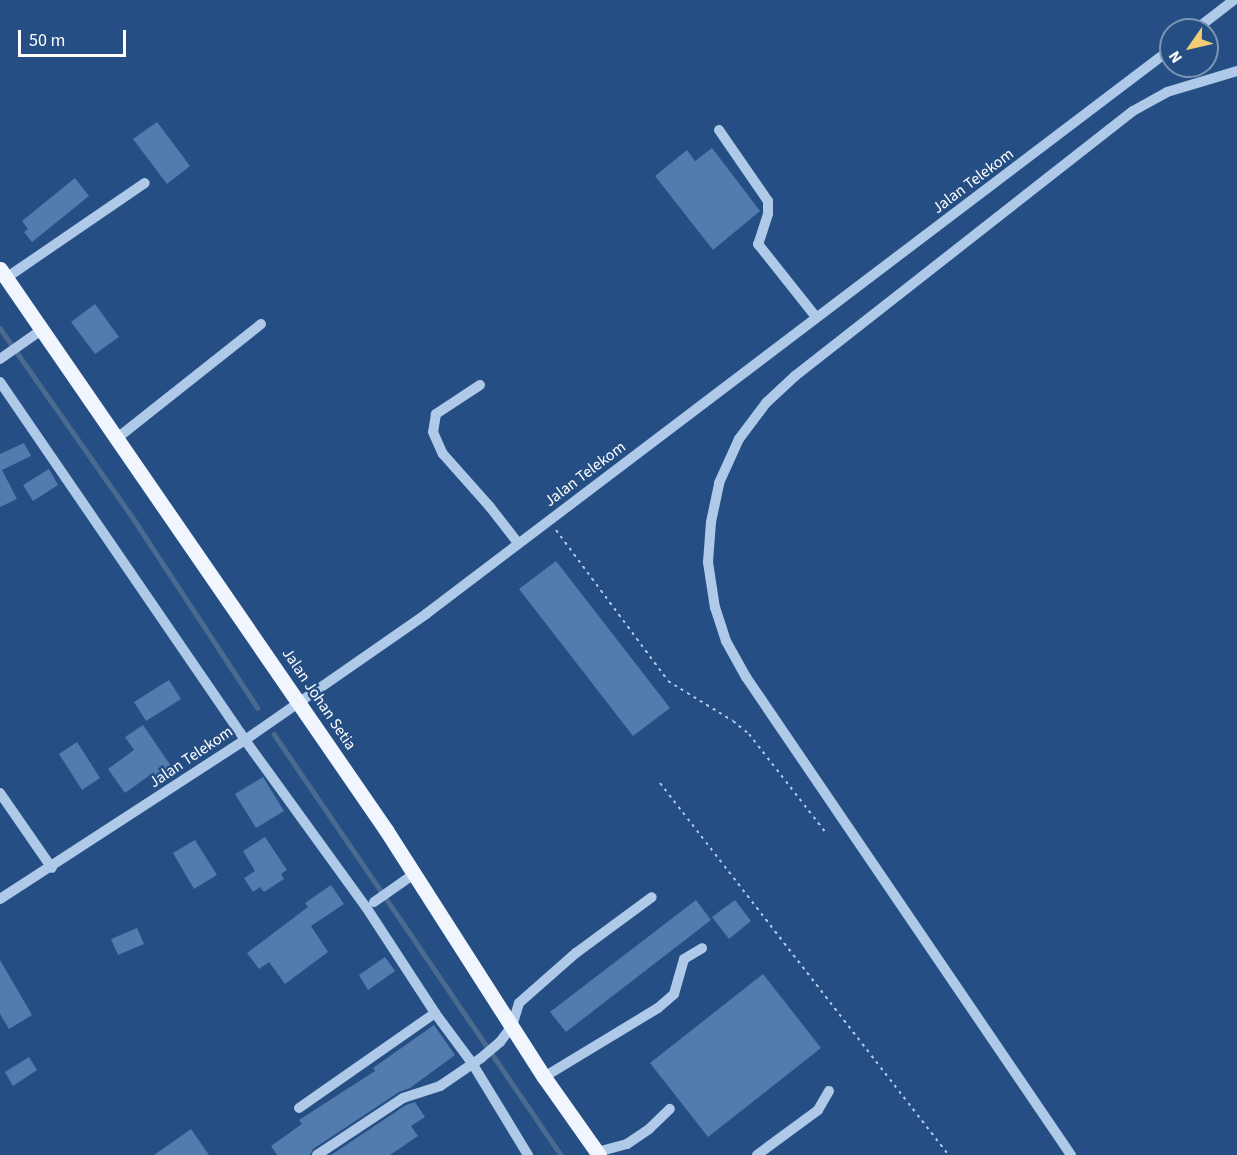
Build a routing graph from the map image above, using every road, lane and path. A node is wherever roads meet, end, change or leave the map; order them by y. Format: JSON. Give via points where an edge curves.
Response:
{"nodes":[{"id":1,"x":1234,"y":0,"type":"edge"},
{"id":2,"x":1211,"y":18,"type":"edge"},
{"id":3,"x":1159,"y":58,"type":"edge"},
{"id":4,"x":1237,"y":71,"type":"edge"},
{"id":5,"x":718,"y":130,"type":"dead end"},
{"id":6,"x":145,"y":183,"type":"dead end"},
{"id":7,"x":3,"y":274,"type":"edge"},
{"id":8,"x":816,"y":317,"type":"junction"},
{"id":9,"x":261,"y":324,"type":"dead end"},
{"id":10,"x":40,"y":331,"type":"junction"},
{"id":11,"x":1,"y":358,"type":"edge"},
{"id":12,"x":0,"y":382,"type":"edge"},
{"id":13,"x":480,"y":384,"type":"dead end"},
{"id":14,"x":116,"y":439,"type":"junction"},
{"id":15,"x":549,"y":520,"type":"junction"},
{"id":16,"x":518,"y":543,"type":"junction"},
{"id":17,"x":299,"y":701,"type":"junction"},
{"id":18,"x":245,"y":740,"type":"junction"},
{"id":19,"x":660,"y":783,"type":"dead end"},
{"id":20,"x":0,"y":793,"type":"edge"},
{"id":21,"x":826,"y":833,"type":"dead end"},
{"id":22,"x":52,"y":867,"type":"junction"},
{"id":23,"x":409,"y":877,"type":"junction"},
{"id":24,"x":652,"y":897,"type":"dead end"},
{"id":25,"x":0,"y":899,"type":"edge"},
{"id":26,"x":374,"y":902,"type":"dead end"},
{"id":27,"x":702,"y":948,"type":"dead end"},
{"id":28,"x":435,"y":1013,"type":"junction"},
{"id":29,"x":512,"y":1026,"type":"junction"},
{"id":30,"x":476,"y":1060,"type":"junction"},
{"id":31,"x":544,"y":1077,"type":"junction"},
{"id":32,"x":829,"y":1091,"type":"dead end"},
{"id":33,"x":299,"y":1108,"type":"dead end"},
{"id":34,"x":670,"y":1109,"type":"dead end"},
{"id":35,"x":598,"y":1153,"type":"edge"},
{"id":36,"x":317,"y":1155,"type":"edge"},
{"id":37,"x":528,"y":1155,"type":"edge"},
{"id":38,"x":758,"y":1155,"type":"edge"},
{"id":39,"x":949,"y":1155,"type":"edge"},
{"id":40,"x":1071,"y":1155,"type":"edge"}],
"edges":[{"from":1,"to":2,"type":"street"},
{"from":3,"to":8,"type":"street","name":"Jalan Telekom"},
{"from":4,"to":40,"type":"street","via":[[1167,92],[1133,111],[795,376],[766,404],[739,439],[719,483],[711,522],[708,562],[715,608],[726,641],[741,668]]},
{"from":5,"to":8,"type":"street","via":[[768,201],[758,244]]},
{"from":6,"to":7,"type":"street"},
{"from":7,"to":10,"type":"main road","name":"Jalan Johan Setia"},
{"from":8,"to":15,"type":"street","name":"Jalan Telekom"},
{"from":9,"to":14,"type":"street"},
{"from":10,"to":11,"type":"street"},
{"from":10,"to":14,"type":"main road","name":"Jalan Johan Setia"},
{"from":12,"to":18,"type":"street"},
{"from":13,"to":16,"type":"street","via":[[436,414],[433,432],[443,453]]},
{"from":14,"to":17,"type":"main road","name":"Jalan Johan Setia"},
{"from":15,"to":16,"type":"street","name":"Jalan Telekom"},
{"from":15,"to":21,"type":"path","via":[[668,681],[749,735]]},
{"from":16,"to":17,"type":"street","name":"Jalan Telekom","via":[[426,614]]},
{"from":17,"to":18,"type":"street","name":"Jalan Telekom"},
{"from":17,"to":23,"type":"main road","name":"Jalan Johan Setia"},
{"from":18,"to":22,"type":"street","name":"Jalan Telekom"},
{"from":18,"to":28,"type":"street","via":[[366,907]]},
{"from":19,"to":39,"type":"path"},
{"from":20,"to":22,"type":"street"},
{"from":22,"to":25,"type":"street","name":"Jalan Telekom"},
{"from":23,"to":26,"type":"street"},
{"from":23,"to":29,"type":"main road","name":"Jalan Johan Setia"},
{"from":24,"to":29,"type":"street","via":[[576,953],[519,1003]]},
{"from":27,"to":31,"type":"street","via":[[684,959],[675,994],[658,1008]]},
{"from":28,"to":30,"type":"street"},
{"from":28,"to":33,"type":"street"},
{"from":29,"to":30,"type":"street","via":[[500,1042]]},
{"from":29,"to":31,"type":"main road","name":"Jalan Johan Setia"},
{"from":30,"to":36,"type":"street","via":[[440,1086],[404,1098]]},
{"from":30,"to":37,"type":"street"},
{"from":31,"to":35,"type":"main road","name":"Jalan Johan Setia"},
{"from":32,"to":38,"type":"street","via":[[818,1110]]},
{"from":34,"to":35,"type":"street","via":[[627,1143]]}]}
